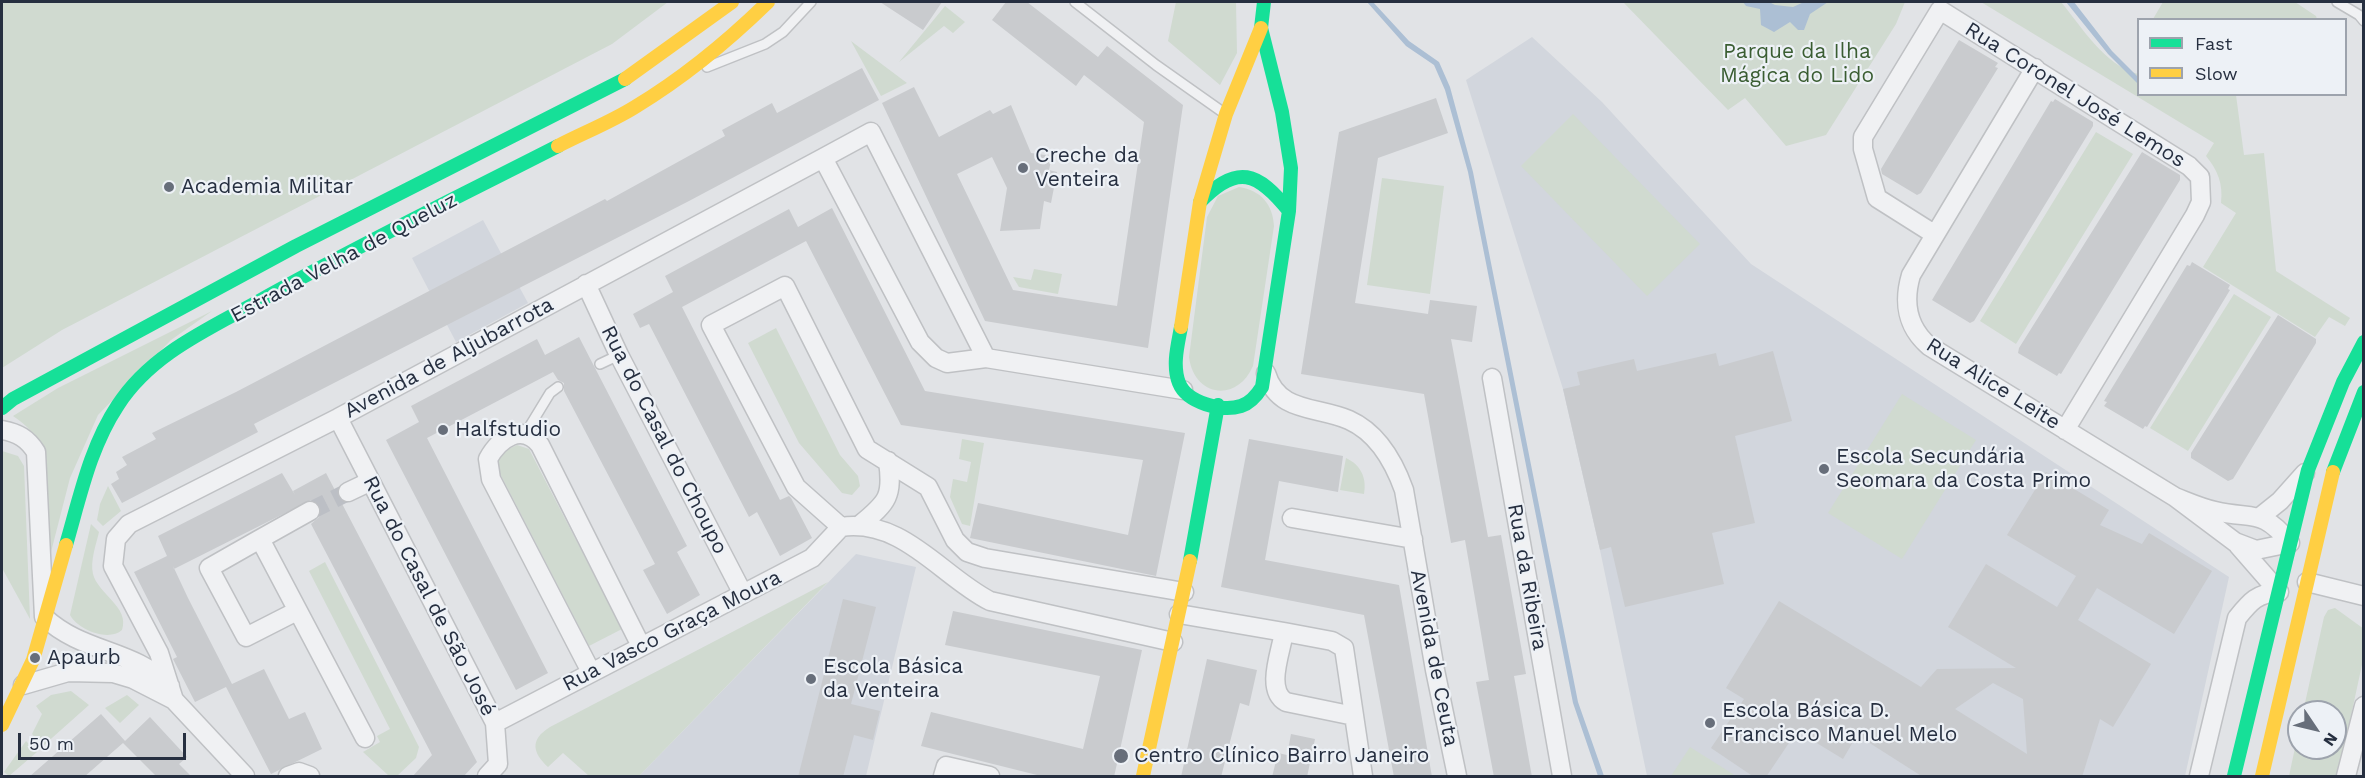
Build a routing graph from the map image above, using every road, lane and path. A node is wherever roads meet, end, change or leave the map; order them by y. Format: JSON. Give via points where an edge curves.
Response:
{"nodes":[{"id":1,"x":732,"y":2,"type":"edge"},
{"id":2,"x":768,"y":2,"type":"edge"},
{"id":3,"x":811,"y":2,"type":"edge"},
{"id":4,"x":1075,"y":2,"type":"edge"},
{"id":5,"x":1264,"y":2,"type":"edge"},
{"id":6,"x":2337,"y":2,"type":"edge"},
{"id":7,"x":2364,"y":21,"type":"edge"},
{"id":8,"x":1261,"y":28,"type":"junction"},
{"id":9,"x":2035,"y":68,"type":"junction"},
{"id":10,"x":672,"y":82,"type":"junction"},
{"id":11,"x":1226,"y":114,"type":"junction"},
{"id":12,"x":823,"y":158,"type":"junction"},
{"id":13,"x":1200,"y":202,"type":"junction"},
{"id":14,"x":1289,"y":211,"type":"junction"},
{"id":15,"x":1934,"y":234,"type":"junction"},
{"id":16,"x":586,"y":284,"type":"junction"},
{"id":17,"x":2364,"y":342,"type":"edge"},
{"id":18,"x":619,"y":355,"type":"junction"},
{"id":19,"x":986,"y":358,"type":"junction"},
{"id":20,"x":600,"y":364,"type":"dead end"},
{"id":21,"x":1266,"y":373,"type":"junction"},
{"id":22,"x":1492,"y":378,"type":"dead end"},
{"id":23,"x":558,"y":387,"type":"dead end"},
{"id":24,"x":1183,"y":390,"type":"junction"},
{"id":25,"x":2364,"y":392,"type":"edge"},
{"id":26,"x":1218,"y":405,"type":"junction"},
{"id":27,"x":2,"y":408,"type":"edge"},
{"id":28,"x":338,"y":417,"type":"junction"},
{"id":29,"x":2,"y":430,"type":"edge"},
{"id":30,"x":2066,"y":430,"type":"junction"},
{"id":31,"x":525,"y":434,"type":"junction"},
{"id":32,"x":888,"y":461,"type":"junction"},
{"id":33,"x":2308,"y":470,"type":"junction"},
{"id":34,"x":369,"y":482,"type":"junction"},
{"id":35,"x":348,"y":492,"type":"tunnel mouth"},
{"id":36,"x":2175,"y":497,"type":"junction"},
{"id":37,"x":310,"y":511,"type":"tunnel mouth"},
{"id":38,"x":2260,"y":517,"type":"junction"},
{"id":39,"x":1292,"y":518,"type":"dead end"},
{"id":40,"x":861,"y":524,"type":"junction"},
{"id":41,"x":841,"y":527,"type":"junction"},
{"id":42,"x":260,"y":539,"type":"junction"},
{"id":43,"x":1413,"y":539,"type":"junction"},
{"id":44,"x":2235,"y":542,"type":"junction"},
{"id":45,"x":2290,"y":543,"type":"junction"},
{"id":46,"x":985,"y":558,"type":"junction"},
{"id":47,"x":2307,"y":582,"type":"junction"},
{"id":48,"x":970,"y":588,"type":"junction"},
{"id":49,"x":2278,"y":591,"type":"junction"},
{"id":50,"x":2343,"y":591,"type":"junction"},
{"id":51,"x":1184,"y":592,"type":"junction"},
{"id":52,"x":742,"y":594,"type":"junction"},
{"id":53,"x":2364,"y":596,"type":"edge"},
{"id":54,"x":2364,"y":610,"type":"edge"},
{"id":55,"x":297,"y":611,"type":"junction"},
{"id":56,"x":1179,"y":614,"type":"junction"},
{"id":57,"x":44,"y":617,"type":"junction"},
{"id":58,"x":145,"y":627,"type":"junction"},
{"id":59,"x":1284,"y":632,"type":"junction"},
{"id":60,"x":1173,"y":642,"type":"junction"},
{"id":61,"x":641,"y":646,"type":"junction"},
{"id":62,"x":132,"y":660,"type":"junction"},
{"id":63,"x":81,"y":672,"type":"junction"},
{"id":64,"x":591,"y":672,"type":"junction"},
{"id":65,"x":23,"y":685,"type":"junction"},
{"id":66,"x":172,"y":693,"type":"junction"},
{"id":67,"x":2364,"y":706,"type":"edge"},
{"id":68,"x":1354,"y":716,"type":"junction"},
{"id":69,"x":495,"y":723,"type":"junction"},
{"id":70,"x":2,"y":724,"type":"edge"},
{"id":71,"x":364,"y":738,"type":"dead end"},
{"id":72,"x":245,"y":777,"type":"edge"},
{"id":73,"x":288,"y":777,"type":"edge"},
{"id":74,"x":310,"y":777,"type":"edge"},
{"id":75,"x":486,"y":777,"type":"edge"},
{"id":76,"x":944,"y":777,"type":"edge"},
{"id":77,"x":990,"y":777,"type":"edge"},
{"id":78,"x":1143,"y":777,"type":"edge"},
{"id":79,"x":1363,"y":777,"type":"edge"},
{"id":80,"x":1457,"y":777,"type":"edge"},
{"id":81,"x":1562,"y":777,"type":"edge"},
{"id":82,"x":2199,"y":777,"type":"edge"},
{"id":83,"x":2234,"y":777,"type":"edge"},
{"id":84,"x":2262,"y":777,"type":"edge"},
{"id":85,"x":2346,"y":777,"type":"edge"}],
"edges":[{"from":1,"to":27,"type":"street","name":"Estrada Velha de Queluz","via":[[623,80],[296,246]]},
{"from":2,"to":10,"type":"street","name":"Estrada Velha de Queluz","via":[[748,23]]},
{"from":3,"to":10,"type":"lane","via":[[783,32],[765,44]]},
{"from":4,"to":11,"type":"lane"},
{"from":5,"to":8,"type":"street"},
{"from":6,"to":7,"type":"lane"},
{"from":8,"to":11,"type":"street"},
{"from":8,"to":14,"type":"street","via":[[1291,168]]},
{"from":9,"to":15,"type":"street","name":"Rua Alice Leite"},
{"from":9,"to":15,"type":"street","name":"Rua Coronel José Lemos","via":[[1940,10],[1863,137],[1877,198]]},
{"from":9,"to":30,"type":"street","name":"Rua Coronel José Lemos","via":[[2189,166],[2200,177],[2202,189],[2195,215]]},
{"from":10,"to":57,"type":"street","name":"Estrada Velha de Queluz","via":[[635,107],[311,272],[164,355],[129,389],[97,440]]},
{"from":11,"to":13,"type":"street"},
{"from":12,"to":16,"type":"street","name":"Avenida de Aljubarrota"},
{"from":12,"to":19,"type":"street","via":[[920,342],[936,358],[948,363]]},
{"from":12,"to":19,"type":"street","name":"Avenida de Aljubarrota","via":[[871,132]]},
{"from":13,"to":14,"type":"street","via":[[1214,185],[1234,175],[1248,175],[1273,189]]},
{"from":13,"to":24,"type":"street","via":[[1177,352],[1176,369]]},
{"from":14,"to":21,"type":"street"},
{"from":15,"to":30,"type":"street","name":"Rua Alice Leite","via":[[1907,290],[1909,315],[1920,338]]},
{"from":16,"to":18,"type":"street","name":"Rua do Casal do Choupo"},
{"from":16,"to":28,"type":"street","name":"Avenida de Aljubarrota"},
{"from":17,"to":33,"type":"street","via":[[2343,382]]},
{"from":18,"to":20,"type":"lane"},
{"from":18,"to":52,"type":"street","name":"Rua do Casal do Choupo"},
{"from":19,"to":24,"type":"street"},
{"from":21,"to":26,"type":"street","via":[[1262,387],[1248,402],[1240,406]]},
{"from":21,"to":43,"type":"street","name":"Avenida de Ceuta","via":[[1271,388],[1282,398],[1349,420],[1382,447],[1404,490]]},
{"from":22,"to":81,"type":"street","name":"Rua da Ribeira"},
{"from":23,"to":31,"type":"lane","via":[[550,393]]},
{"from":24,"to":26,"type":"street","via":[[1199,401]]},
{"from":25,"to":47,"type":"street","via":[[2330,479]]},
{"from":26,"to":51,"type":"street"},
{"from":28,"to":34,"type":"street","name":"Rua do Casal de São José"},
{"from":28,"to":58,"type":"street","name":"Avenida de Aljubarrota","via":[[129,524],[116,540],[112,558]]},
{"from":29,"to":57,"type":"street","via":[[20,435],[36,452]]},
{"from":30,"to":36,"type":"street","name":"Rua Alice Leite"},
{"from":31,"to":61,"type":"street","via":[[540,445]]},
{"from":31,"to":64,"type":"street","via":[[512,434],[501,441],[488,459],[488,467]]},
{"from":32,"to":40,"type":"street","via":[[892,486],[882,507]]},
{"from":32,"to":41,"type":"street","via":[[867,449],[785,285],[711,325],[796,487]]},
{"from":32,"to":46,"type":"street","via":[[928,487],[955,540],[967,552]]},
{"from":33,"to":38,"type":"street"},
{"from":33,"to":45,"type":"street"},
{"from":34,"to":35,"type":"street"},
{"from":34,"to":69,"type":"street","name":"Rua do Casal de São José"},
{"from":36,"to":38,"type":"street","name":"Rua Alice Leite","via":[[2216,511]]},
{"from":36,"to":44,"type":"street","name":"Rua Alice Leite"},
{"from":37,"to":42,"type":"street"},
{"from":38,"to":45,"type":"street","name":"Rua Alice Leite","via":[[2276,526]]},
{"from":39,"to":43,"type":"street","name":"Avenida de Ceuta"},
{"from":40,"to":41,"type":"street"},
{"from":40,"to":48,"type":"street","via":[[921,549]]},
{"from":41,"to":52,"type":"street","name":"Rua Vasco Graça Moura","via":[[812,558]]},
{"from":42,"to":55,"type":"street"},
{"from":42,"to":55,"type":"street","via":[[208,568],[246,637]]},
{"from":43,"to":80,"type":"street","name":"Avenida de Ceuta"},
{"from":44,"to":45,"type":"street","name":"Rua Alice Leite","via":[[2256,550]]},
{"from":44,"to":49,"type":"street","name":"Rua Alice Leite"},
{"from":45,"to":47,"type":"street"},
{"from":45,"to":49,"type":"street"},
{"from":46,"to":48,"type":"street"},
{"from":46,"to":51,"type":"street"},
{"from":47,"to":50,"type":"street"},
{"from":47,"to":84,"type":"street"},
{"from":48,"to":60,"type":"street","via":[[990,601]]},
{"from":49,"to":82,"type":"street","via":[[2252,599],[2237,618]]},
{"from":49,"to":83,"type":"street"},
{"from":50,"to":53,"type":"street"},
{"from":50,"to":54,"type":"street"},
{"from":51,"to":56,"type":"street"},
{"from":52,"to":61,"type":"street","name":"Rua Vasco Graça Moura"},
{"from":55,"to":71,"type":"street"},
{"from":56,"to":59,"type":"street"},
{"from":56,"to":60,"type":"street"},
{"from":57,"to":62,"type":"street","via":[[75,640]]},
{"from":57,"to":65,"type":"street","name":"Estrada Velha de Queluz","via":[[40,646]]},
{"from":58,"to":62,"type":"street","via":[[143,643]]},
{"from":58,"to":66,"type":"street","name":"Avenida de Aljubarrota","via":[[159,653]]},
{"from":59,"to":68,"type":"street","via":[[1332,641],[1344,648]]},
{"from":59,"to":68,"type":"street","via":[[1274,689],[1279,698]]},
{"from":60,"to":78,"type":"street"},
{"from":61,"to":64,"type":"street","name":"Rua Vasco Graça Moura"},
{"from":62,"to":63,"type":"street","via":[[121,666]]},
{"from":62,"to":66,"type":"street","via":[[152,670]]},
{"from":63,"to":65,"type":"street","via":[[57,674]]},
{"from":63,"to":66,"type":"street","via":[[124,676]]},
{"from":64,"to":69,"type":"street","name":"Rua Vasco Graça Moura"},
{"from":65,"to":70,"type":"street","name":"Estrada Velha de Queluz"},
{"from":66,"to":72,"type":"street"},
{"from":67,"to":85,"type":"street"},
{"from":68,"to":79,"type":"street"},
{"from":69,"to":75,"type":"street","name":"Rua do Casal de São José","via":[[498,764]]},
{"from":73,"to":74,"type":"street","via":[[299,772]]},
{"from":76,"to":77,"type":"street","via":[[946,766]]}]}
